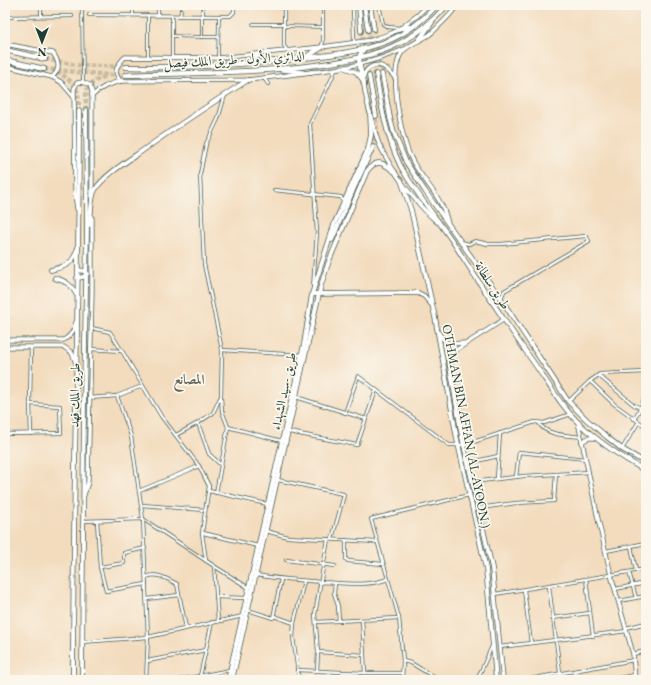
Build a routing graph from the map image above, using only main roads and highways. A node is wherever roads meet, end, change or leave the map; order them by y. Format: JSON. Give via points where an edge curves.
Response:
{"nodes":[{"id":1,"x":358,"y":5,"type":"edge"},
{"id":2,"x":364,"y":5,"type":"edge"},
{"id":3,"x":370,"y":5,"type":"edge"},
{"id":4,"x":428,"y":5,"type":"edge"},
{"id":5,"x":436,"y":5,"type":"edge"},
{"id":6,"x":447,"y":5,"type":"edge"},
{"id":7,"x":459,"y":5,"type":"edge"},
{"id":8,"x":436,"y":16,"type":"junction"},
{"id":9,"x":411,"y":27,"type":"junction"},
{"id":10,"x":400,"y":28,"type":"junction"},
{"id":11,"x":374,"y":29,"type":"tunnel mouth"},
{"id":12,"x":368,"y":30,"type":"tunnel mouth"},
{"id":13,"x":361,"y":31,"type":"tunnel mouth"},
{"id":14,"x":419,"y":40,"type":"junction"},
{"id":15,"x":5,"y":44,"type":"edge"},
{"id":16,"x":410,"y":46,"type":"junction"},
{"id":17,"x":322,"y":47,"type":"junction"},
{"id":18,"x":364,"y":49,"type":"junction"},
{"id":19,"x":5,"y":50,"type":"edge"},
{"id":20,"x":262,"y":53,"type":"junction"},
{"id":21,"x":304,"y":58,"type":"junction"},
{"id":22,"x":45,"y":59,"type":"tunnel mouth"},
{"id":23,"x":5,"y":60,"type":"edge"},
{"id":24,"x":271,"y":61,"type":"junction"},
{"id":25,"x":359,"y":61,"type":"junction"},
{"id":26,"x":247,"y":64,"type":"junction"},
{"id":27,"x":5,"y":66,"type":"edge"},
{"id":28,"x":126,"y":67,"type":"tunnel mouth"},
{"id":29,"x":341,"y":67,"type":"junction"},
{"id":30,"x":44,"y":69,"type":"tunnel mouth"},
{"id":31,"x":274,"y":70,"type":"junction"},
{"id":32,"x":312,"y":72,"type":"junction"},
{"id":33,"x":376,"y":74,"type":"tunnel mouth"},
{"id":34,"x":382,"y":74,"type":"tunnel mouth"},
{"id":35,"x":126,"y":75,"type":"tunnel mouth"},
{"id":36,"x":52,"y":76,"type":"junction"},
{"id":37,"x":369,"y":76,"type":"tunnel mouth"},
{"id":38,"x":395,"y":78,"type":"junction"},
{"id":39,"x":248,"y":80,"type":"junction"},
{"id":40,"x":121,"y":81,"type":"junction"},
{"id":41,"x":364,"y":84,"type":"junction"},
{"id":42,"x":74,"y":97,"type":"junction"},
{"id":43,"x":92,"y":97,"type":"junction"},
{"id":44,"x":86,"y":110,"type":"tunnel mouth"},
{"id":45,"x":79,"y":111,"type":"tunnel mouth"},
{"id":46,"x":370,"y":112,"type":"junction"},
{"id":47,"x":376,"y":116,"type":"tunnel mouth"},
{"id":48,"x":373,"y":147,"type":"tunnel mouth"},
{"id":49,"x":395,"y":172,"type":"junction"},
{"id":50,"x":401,"y":180,"type":"junction"},
{"id":51,"x":92,"y":201,"type":"junction"},
{"id":52,"x":92,"y":216,"type":"junction"},
{"id":53,"x":450,"y":226,"type":"junction"},
{"id":54,"x":79,"y":228,"type":"junction"},
{"id":55,"x":444,"y":228,"type":"junction"},
{"id":56,"x":87,"y":230,"type":"junction"},
{"id":57,"x":79,"y":246,"type":"junction"},
{"id":58,"x":324,"y":260,"type":"junction"},
{"id":59,"x":51,"y":270,"type":"dead end"},
{"id":60,"x":78,"y":270,"type":"junction"},
{"id":61,"x":87,"y":274,"type":"junction"},
{"id":62,"x":55,"y":278,"type":"dead end"},
{"id":63,"x":77,"y":278,"type":"junction"},
{"id":64,"x":319,"y":293,"type":"junction"},
{"id":65,"x":312,"y":294,"type":"junction"},
{"id":66,"x":77,"y":297,"type":"junction"},
{"id":67,"x":433,"y":306,"type":"junction"},
{"id":68,"x":503,"y":320,"type":"junction"},
{"id":69,"x":76,"y":321,"type":"junction"},
{"id":70,"x":437,"y":332,"type":"junction"},
{"id":71,"x":5,"y":340,"type":"edge"},
{"id":72,"x":466,"y":343,"type":"junction"},
{"id":73,"x":5,"y":348,"type":"edge"},
{"id":74,"x":449,"y":361,"type":"joint"},
{"id":75,"x":76,"y":364,"type":"junction"},
{"id":76,"x":578,"y":422,"type":"junction"},
{"id":77,"x":597,"y":438,"type":"junction"},
{"id":78,"x":582,"y":439,"type":"junction"},
{"id":79,"x":646,"y":463,"type":"edge"},
{"id":80,"x":646,"y":471,"type":"edge"},
{"id":81,"x":83,"y":498,"type":"junction"},
{"id":82,"x":82,"y":655,"type":"junction"},
{"id":83,"x":72,"y":680,"type":"edge"},
{"id":84,"x":82,"y":680,"type":"edge"},
{"id":85,"x":85,"y":680,"type":"edge"},
{"id":86,"x":228,"y":680,"type":"edge"},
{"id":87,"x":232,"y":680,"type":"edge"},
{"id":88,"x":496,"y":680,"type":"edge"},
{"id":89,"x":503,"y":680,"type":"edge"},
{"id":90,"x":635,"y":680,"type":"edge"}],
"edges":[{"from":1,"to":13,"type":"main road"},
{"from":2,"to":12,"type":"main road"},
{"from":3,"to":11,"type":"main road"},
{"from":4,"to":10,"type":"main road"},
{"from":5,"to":9,"type":"highway","name":"الدائري الأول - طريق الملك فيصل"},
{"from":6,"to":8,"type":"highway","name":"الدائري الأول - طريق الملك فيصل"},
{"from":7,"to":14,"type":"main road","via":[[439,26]]},
{"from":8,"to":14,"type":"highway"},
{"from":8,"to":25,"type":"highway","name":"الدائري الأول - طريق الملك فيصل","via":[[402,42]]},
{"from":9,"to":10,"type":"highway"},
{"from":9,"to":18,"type":"highway","name":"الدائري الأول - طريق الملك فيصل","via":[[386,42]]},
{"from":10,"to":17,"type":"main road","via":[[372,40]]},
{"from":14,"to":16,"type":"main road"},
{"from":15,"to":36,"type":"main road","via":[[53,53],[58,59],[59,66],[56,74]]},
{"from":16,"to":25,"type":"main road","via":[[390,55]]},
{"from":16,"to":38,"type":"main road","via":[[398,60]]},
{"from":17,"to":20,"type":"main road"},
{"from":17,"to":21,"type":"highway"},
{"from":18,"to":21,"type":"highway","name":"الدائري الأول - طريق الملك فيصل"},
{"from":18,"to":25,"type":"highway","via":[[359,54]]},
{"from":19,"to":22,"type":"highway"},
{"from":20,"to":26,"type":"highway"},
{"from":20,"to":40,"type":"main road","via":[[218,58],[125,57],[115,69]]},
{"from":21,"to":24,"type":"highway","name":"الدائري الأول - طريق الملك فيصل"},
{"from":23,"to":30,"type":"highway"},
{"from":24,"to":26,"type":"highway","name":"الدائري الأول - طريق الملك فيصل"},
{"from":24,"to":31,"type":"highway"},
{"from":25,"to":29,"type":"main road"},
{"from":25,"to":31,"type":"highway","name":"الدائري الأول - طريق الملك فيصل"},
{"from":25,"to":41,"type":"highway"},
{"from":26,"to":28,"type":"highway","name":"الدائري الأول - طريق الملك فيصل"},
{"from":27,"to":36,"type":"main road"},
{"from":29,"to":32,"type":"main road"},
{"from":29,"to":41,"type":"main road","via":[[356,72]]},
{"from":31,"to":32,"type":"main road"},
{"from":31,"to":35,"type":"highway","name":"الدائري الأول - طريق الملك فيصل"},
{"from":32,"to":39,"type":"main road"},
{"from":33,"to":55,"type":"main road","name":"طريق سلطانة","via":[[388,136],[400,164]]},
{"from":34,"to":53,"type":"main road","name":"طريق سلطانة","via":[[390,118],[400,147],[413,174]]},
{"from":36,"to":42,"type":"main road"},
{"from":37,"to":47,"type":"main road"},
{"from":38,"to":41,"type":"main road","via":[[384,67],[372,66],[364,76]]},
{"from":38,"to":53,"type":"main road","via":[[399,115],[407,149],[442,205]]},
{"from":39,"to":40,"type":"main road"},
{"from":39,"to":51,"type":"main road","via":[[103,180],[95,190]]},
{"from":40,"to":43,"type":"main road","via":[[102,87]]},
{"from":41,"to":46,"type":"main road"},
{"from":42,"to":43,"type":"main road","via":[[77,83],[83,82],[90,85]]},
{"from":42,"to":54,"type":"main road","via":[[75,194]]},
{"from":43,"to":51,"type":"main road"},
{"from":44,"to":56,"type":"main road","name":"طريق الملك فهد"},
{"from":45,"to":54,"type":"main road","name":"طريق الملك فهد"},
{"from":46,"to":49,"type":"main road","via":[[378,142]]},
{"from":46,"to":58,"type":"main road","name":"طريق -سيد الشهداء","via":[[371,135],[368,149],[335,222]]},
{"from":48,"to":58,"type":"main road"},
{"from":49,"to":50,"type":"main road"},
{"from":49,"to":64,"type":"main road","name":"طريق -سيد الشهداء","via":[[380,163],[371,165],[367,171],[329,261]]},
{"from":50,"to":55,"type":"main road","via":[[425,211]]},
{"from":50,"to":67,"type":"main road","name":"OTHMAN BIN AFFAN (AL-AYOON.)","via":[[412,210]]},
{"from":51,"to":52,"type":"main road"},
{"from":52,"to":56,"type":"main road"},
{"from":52,"to":81,"type":"main road","via":[[88,482]]},
{"from":53,"to":79,"type":"main road","name":"طريق سلطانة","via":[[568,401],[586,420],[622,449]]},
{"from":54,"to":57,"type":"main road","name":"طريق الملك فهد"},
{"from":55,"to":68,"type":"main road","name":"طريق سلطانة"},
{"from":56,"to":61,"type":"main road","name":"طريق الملك فهد"},
{"from":57,"to":59,"type":"main road","via":[[72,262]]},
{"from":57,"to":60,"type":"main road","name":"طريق الملك فهد"},
{"from":58,"to":65,"type":"main road","name":"طريق -سيد الشهداء"},
{"from":60,"to":61,"type":"main road","via":[[84,270]]},
{"from":60,"to":63,"type":"main road","name":"طريق الملك فهد"},
{"from":61,"to":63,"type":"main road"},
{"from":61,"to":81,"type":"main road","name":"طريق الملك فهد"},
{"from":62,"to":66,"type":"main road","via":[[68,283]]},
{"from":63,"to":66,"type":"main road","name":"طريق الملك فهد"},
{"from":64,"to":65,"type":"main road"},
{"from":64,"to":67,"type":"main road","via":[[418,293]]},
{"from":64,"to":87,"type":"main road","name":"طريق -سيد الشهداء"},
{"from":65,"to":86,"type":"main road","name":"طريق -سيد الشهداء","via":[[301,355]]},
{"from":66,"to":69,"type":"main road","name":"طريق الملك فهد"},
{"from":67,"to":70,"type":"main road","name":"OTHMAN BIN AFFAN (AL-AYOON.)"},
{"from":68,"to":72,"type":"main road"},
{"from":68,"to":76,"type":"main road","name":"طريق سلطانة","via":[[562,404]]},
{"from":69,"to":71,"type":"main road","via":[[70,337],[64,340]]},
{"from":69,"to":75,"type":"main road","name":"طريق الملك فهد"},
{"from":70,"to":72,"type":"main road","via":[[447,344]]},
{"from":70,"to":88,"type":"main road","name":"OTHMAN BIN AFFAN (AL-AYOON.)","via":[[458,446],[486,569]]},
{"from":72,"to":74,"type":"main road","via":[[453,352]]},
{"from":73,"to":75,"type":"main road","via":[[64,347],[72,353]]},
{"from":74,"to":89,"type":"main road","name":"OTHMAN BIN AFFAN (AL-AYOON.)","via":[[464,445],[492,568]]},
{"from":75,"to":83,"type":"main road","name":"طريق الملك فهد"},
{"from":76,"to":77,"type":"main road","name":"طريق سلطانة"},
{"from":76,"to":78,"type":"main road"},
{"from":77,"to":78,"type":"main road"},
{"from":77,"to":80,"type":"main road","name":"طريق سلطانة"},
{"from":78,"to":90,"type":"main road","via":[[611,575],[633,654]]},
{"from":81,"to":82,"type":"main road","name":"طريق الملك فهد"},
{"from":82,"to":84,"type":"main road","name":"طريق الملك فهد"},
{"from":82,"to":85,"type":"main road"}]}
